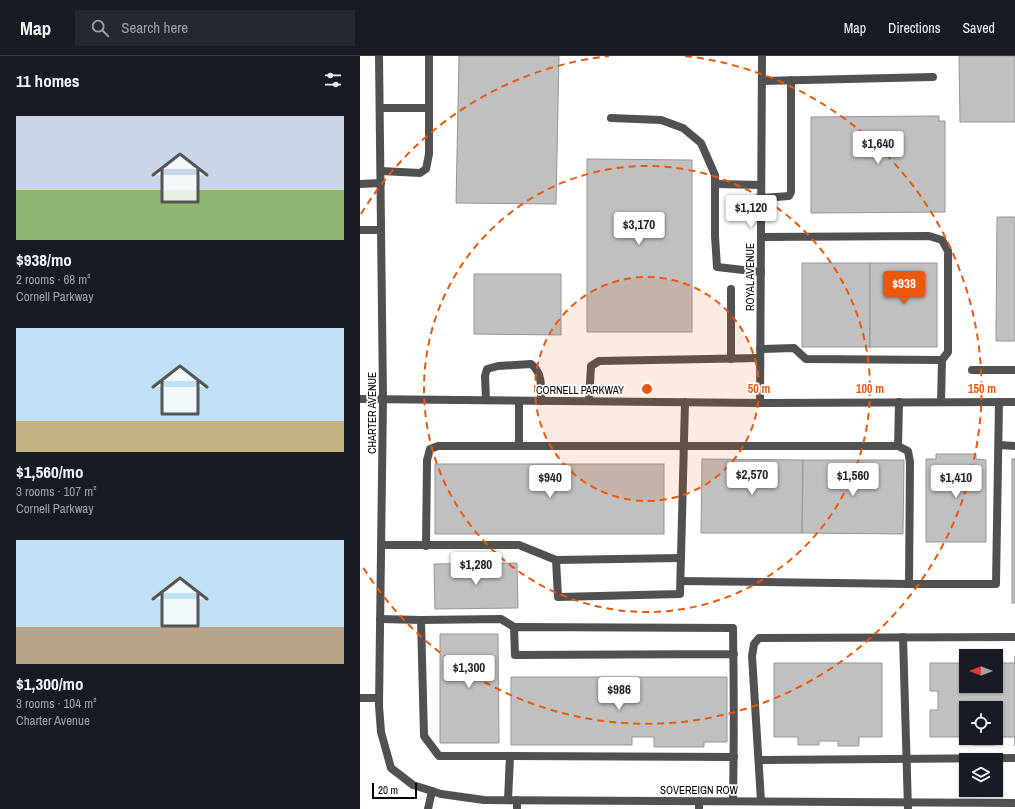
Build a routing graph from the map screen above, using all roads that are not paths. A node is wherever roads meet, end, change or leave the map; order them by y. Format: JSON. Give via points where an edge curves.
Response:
{"nodes":[{"id":1,"x":379,"y":56,"type":"edge"},
{"id":2,"x":429,"y":56,"type":"edge"},
{"id":3,"x":762,"y":56,"type":"edge"},
{"id":4,"x":933,"y":77,"type":"dead end"},
{"id":5,"x":791,"y":80,"type":"junction"},
{"id":6,"x":762,"y":81,"type":"junction"},
{"id":7,"x":380,"y":108,"type":"junction"},
{"id":8,"x":429,"y":108,"type":"junction"},
{"id":9,"x":611,"y":118,"type":"dead end"},
{"id":10,"x":381,"y":171,"type":"junction"},
{"id":11,"x":360,"y":184,"type":"edge"},
{"id":12,"x":381,"y":184,"type":"junction"},
{"id":13,"x":716,"y":184,"type":"junction"},
{"id":14,"x":761,"y":185,"type":"junction"},
{"id":15,"x":761,"y":198,"type":"junction"},
{"id":16,"x":360,"y":230,"type":"edge"},
{"id":17,"x":381,"y":230,"type":"junction"},
{"id":18,"x":761,"y":237,"type":"junction"},
{"id":19,"x":761,"y":272,"type":"junction"},
{"id":20,"x":731,"y":289,"type":"dead end"},
{"id":21,"x":760,"y":349,"type":"junction"},
{"id":22,"x":760,"y":358,"type":"junction"},
{"id":23,"x":731,"y":359,"type":"junction"},
{"id":24,"x":942,"y":360,"type":"junction"},
{"id":25,"x":972,"y":370,"type":"dead end"},
{"id":26,"x":1015,"y":370,"type":"edge"},
{"id":27,"x":360,"y":399,"type":"edge"},
{"id":28,"x":383,"y":399,"type":"junction"},
{"id":29,"x":486,"y":400,"type":"junction"},
{"id":30,"x":519,"y":401,"type":"junction"},
{"id":31,"x":541,"y":401,"type":"junction"},
{"id":32,"x":589,"y":401,"type":"junction"},
{"id":33,"x":685,"y":402,"type":"junction"},
{"id":34,"x":899,"y":402,"type":"junction"},
{"id":35,"x":941,"y":402,"type":"junction"},
{"id":36,"x":1000,"y":402,"type":"junction"},
{"id":37,"x":1015,"y":402,"type":"edge"},
{"id":38,"x":760,"y":403,"type":"junction"},
{"id":39,"x":684,"y":445,"type":"junction"},
{"id":40,"x":999,"y":445,"type":"junction"},
{"id":41,"x":519,"y":446,"type":"junction"},
{"id":42,"x":898,"y":446,"type":"junction"},
{"id":43,"x":1015,"y":446,"type":"edge"},
{"id":44,"x":381,"y":545,"type":"junction"},
{"id":45,"x":426,"y":546,"type":"junction"},
{"id":46,"x":681,"y":558,"type":"junction"},
{"id":47,"x":556,"y":560,"type":"junction"},
{"id":48,"x":681,"y":581,"type":"junction"},
{"id":49,"x":909,"y":584,"type":"junction"},
{"id":50,"x":380,"y":619,"type":"junction"},
{"id":51,"x":421,"y":620,"type":"junction"},
{"id":52,"x":514,"y":627,"type":"junction"},
{"id":53,"x":903,"y":637,"type":"junction"},
{"id":54,"x":1015,"y":637,"type":"edge"},
{"id":55,"x":734,"y":654,"type":"junction"},
{"id":56,"x":360,"y":698,"type":"edge"},
{"id":57,"x":379,"y":698,"type":"junction"},
{"id":58,"x":510,"y":756,"type":"junction"},
{"id":59,"x":734,"y":757,"type":"junction"},
{"id":60,"x":1015,"y":758,"type":"edge"},
{"id":61,"x":907,"y":759,"type":"junction"},
{"id":62,"x":759,"y":760,"type":"junction"},
{"id":63,"x":391,"y":768,"type":"joint"},
{"id":64,"x":432,"y":791,"type":"junction"},
{"id":65,"x":512,"y":800,"type":"junction"},
{"id":66,"x":733,"y":801,"type":"junction"},
{"id":67,"x":761,"y":801,"type":"junction"},
{"id":68,"x":1015,"y":803,"type":"edge"},
{"id":69,"x":662,"y":805,"type":"edge"},
{"id":70,"x":699,"y":805,"type":"edge"},
{"id":71,"x":780,"y":805,"type":"edge"},
{"id":72,"x":826,"y":805,"type":"edge"},
{"id":73,"x":908,"y":806,"type":"edge"},
{"id":74,"x":428,"y":809,"type":"edge"},
{"id":75,"x":517,"y":809,"type":"edge"}],
"edges":[{"from":1,"to":7,"type":"street","name":"CHARTER AVENUE"},
{"from":2,"to":8,"type":"street"},
{"from":3,"to":6,"type":"street","name":"ROYAL AVENUE"},
{"from":4,"to":5,"type":"street"},
{"from":5,"to":6,"type":"street"},
{"from":5,"to":15,"type":"street","via":[[791,192],[789,196]]},
{"from":6,"to":14,"type":"street","name":"ROYAL AVENUE"},
{"from":7,"to":8,"type":"street"},
{"from":7,"to":10,"type":"street","name":"CHARTER AVENUE"},
{"from":8,"to":10,"type":"street","via":[[429,154],[426,169],[420,173]]},
{"from":9,"to":13,"type":"street","via":[[661,120],[683,128],[701,143],[715,175]]},
{"from":10,"to":12,"type":"street","name":"CHARTER AVENUE"},
{"from":11,"to":12,"type":"street"},
{"from":12,"to":17,"type":"street","name":"CHARTER AVENUE"},
{"from":13,"to":14,"type":"street"},
{"from":13,"to":19,"type":"street","via":[[717,267]]},
{"from":14,"to":15,"type":"street","name":"ROYAL AVENUE"},
{"from":15,"to":18,"type":"street","name":"ROYAL AVENUE"},
{"from":16,"to":17,"type":"street"},
{"from":17,"to":28,"type":"street","name":"CHARTER AVENUE"},
{"from":18,"to":19,"type":"street","name":"ROYAL AVENUE"},
{"from":18,"to":24,"type":"street","via":[[929,236],[942,240],[948,251],[948,352]]},
{"from":19,"to":21,"type":"street","name":"ROYAL AVENUE"},
{"from":20,"to":23,"type":"street"},
{"from":21,"to":22,"type":"street","name":"ROYAL AVENUE"},
{"from":21,"to":24,"type":"street","via":[[794,348],[806,360]]},
{"from":22,"to":23,"type":"street"},
{"from":22,"to":38,"type":"street","name":"ROYAL AVENUE"},
{"from":23,"to":32,"type":"street","via":[[599,361],[591,366]]},
{"from":24,"to":35,"type":"street"},
{"from":25,"to":26,"type":"street"},
{"from":27,"to":28,"type":"street","name":"CORNELL PARKWAY"},
{"from":28,"to":29,"type":"street","name":"CORNELL PARKWAY"},
{"from":28,"to":44,"type":"street","name":"CHARTER AVENUE"},
{"from":29,"to":30,"type":"street","name":"CORNELL PARKWAY"},
{"from":29,"to":31,"type":"street","via":[[487,369],[531,364],[538,371],[541,381]]},
{"from":30,"to":31,"type":"street","name":"CORNELL PARKWAY"},
{"from":30,"to":41,"type":"street"},
{"from":31,"to":32,"type":"street","name":"CORNELL PARKWAY"},
{"from":32,"to":33,"type":"street","name":"CORNELL PARKWAY"},
{"from":33,"to":38,"type":"street","name":"CORNELL PARKWAY"},
{"from":33,"to":39,"type":"street"},
{"from":34,"to":35,"type":"street","name":"CORNELL PARKWAY"},
{"from":34,"to":38,"type":"street","name":"CORNELL PARKWAY"},
{"from":34,"to":42,"type":"street"},
{"from":35,"to":36,"type":"street","name":"CORNELL PARKWAY"},
{"from":36,"to":37,"type":"street","name":"CORNELL PARKWAY"},
{"from":36,"to":40,"type":"street"},
{"from":39,"to":41,"type":"street"},
{"from":39,"to":42,"type":"street"},
{"from":39,"to":46,"type":"street"},
{"from":40,"to":43,"type":"street"},
{"from":40,"to":49,"type":"street","via":[[996,584]]},
{"from":41,"to":45,"type":"street","via":[[438,446],[430,449],[427,460]]},
{"from":42,"to":49,"type":"street","via":[[908,451],[910,462]]},
{"from":44,"to":45,"type":"street"},
{"from":44,"to":50,"type":"street","name":"CHARTER AVENUE"},
{"from":45,"to":47,"type":"street","via":[[519,545]]},
{"from":46,"to":47,"type":"street"},
{"from":46,"to":48,"type":"street"},
{"from":47,"to":48,"type":"street","via":[[558,597],[680,594]]},
{"from":48,"to":49,"type":"street"},
{"from":50,"to":51,"type":"street"},
{"from":50,"to":57,"type":"street","name":"CHARTER AVENUE"},
{"from":51,"to":52,"type":"street","via":[[501,619]]},
{"from":51,"to":58,"type":"street","via":[[424,736],[439,756]]},
{"from":52,"to":55,"type":"street","via":[[733,628]]},
{"from":52,"to":55,"type":"street","via":[[515,655]]},
{"from":53,"to":54,"type":"street"},
{"from":53,"to":61,"type":"street"},
{"from":53,"to":62,"type":"street","via":[[759,638],[754,644],[752,656]]},
{"from":55,"to":59,"type":"street"},
{"from":56,"to":57,"type":"street"},
{"from":57,"to":63,"type":"street","name":"CHARTER AVENUE","via":[[381,732]]},
{"from":58,"to":59,"type":"street"},
{"from":58,"to":65,"type":"street"},
{"from":59,"to":66,"type":"street"},
{"from":60,"to":61,"type":"street"},
{"from":61,"to":62,"type":"street"},
{"from":61,"to":73,"type":"street"},
{"from":62,"to":67,"type":"street"},
{"from":63,"to":64,"type":"street","name":"SOVEREIGN ROW","via":[[413,785]]},
{"from":64,"to":65,"type":"street","name":"SOVEREIGN ROW","via":[[484,800]]},
{"from":64,"to":74,"type":"street"},
{"from":65,"to":69,"type":"street","name":"SOVEREIGN ROW"},
{"from":65,"to":75,"type":"street"},
{"from":66,"to":67,"type":"street","name":"SOVEREIGN ROW"},
{"from":66,"to":70,"type":"street","name":"SOVEREIGN ROW"},
{"from":67,"to":71,"type":"street","name":"SOVEREIGN ROW"},
{"from":68,"to":73,"type":"street","name":"SOVEREIGN ROW"},
{"from":69,"to":70,"type":"street","name":"SOVEREIGN ROW"},
{"from":71,"to":72,"type":"street","name":"SOVEREIGN ROW"},
{"from":72,"to":73,"type":"street","name":"SOVEREIGN ROW"}]}
